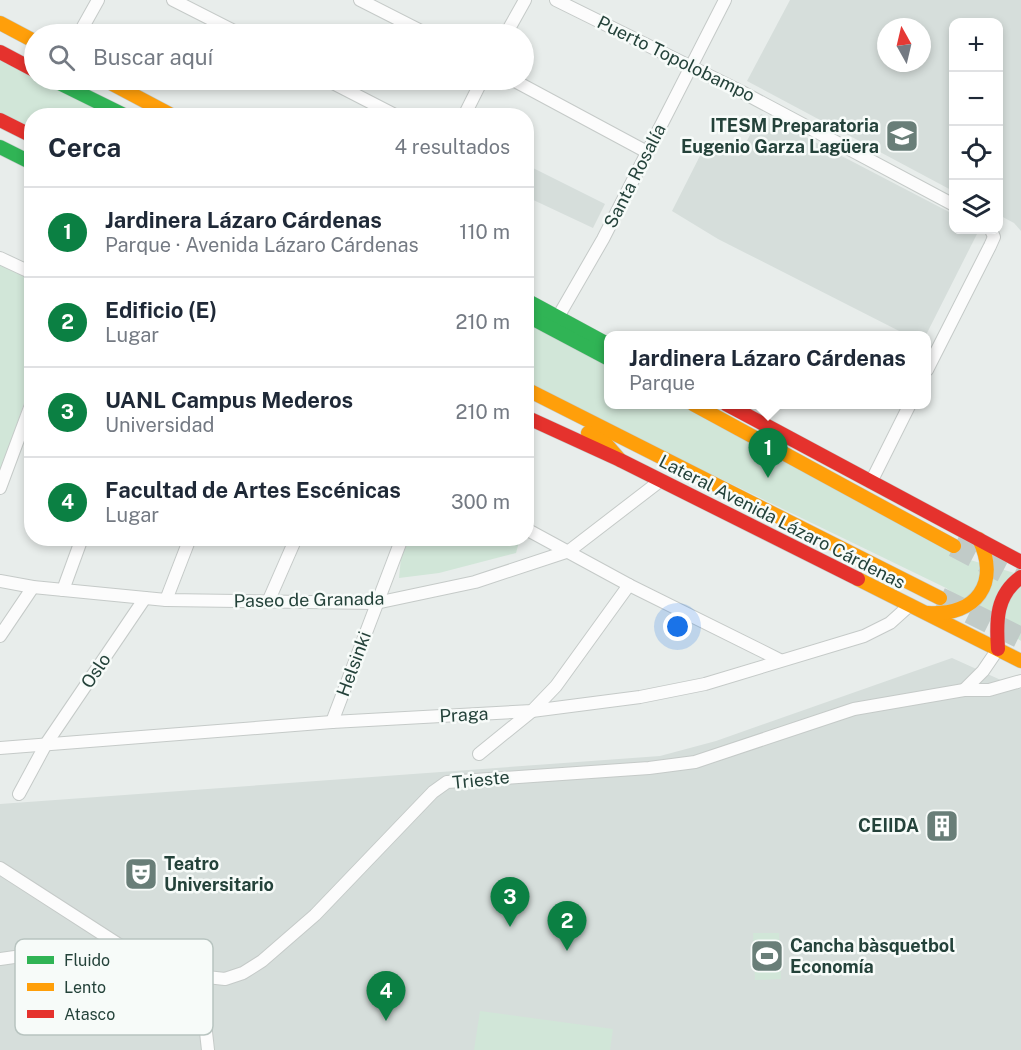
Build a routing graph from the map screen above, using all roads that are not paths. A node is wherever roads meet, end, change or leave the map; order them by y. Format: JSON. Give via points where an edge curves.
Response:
{"nodes":[{"id":1,"x":98,"y":0,"type":"edge"},
{"id":2,"x":173,"y":0,"type":"edge"},
{"id":3,"x":360,"y":0,"type":"edge"},
{"id":4,"x":525,"y":0,"type":"edge"},
{"id":5,"x":556,"y":0,"type":"edge"},
{"id":6,"x":725,"y":0,"type":"edge"},
{"id":7,"x":0,"y":23,"type":"edge"},
{"id":8,"x":85,"y":24,"type":"edge"},
{"id":9,"x":220,"y":24,"type":"edge"},
{"id":10,"x":407,"y":24,"type":"edge"},
{"id":11,"x":512,"y":24,"type":"edge"},
{"id":12,"x":24,"y":36,"type":"edge"},
{"id":13,"x":0,"y":52,"type":"edge"},
{"id":14,"x":24,"y":65,"type":"edge"},
{"id":15,"x":692,"y":66,"type":"junction"},
{"id":16,"x":73,"y":90,"type":"edge"},
{"id":17,"x":124,"y":90,"type":"edge"},
{"id":18,"x":346,"y":90,"type":"edge"},
{"id":19,"x":477,"y":90,"type":"edge"},
{"id":20,"x":532,"y":90,"type":"edge"},
{"id":21,"x":110,"y":108,"type":"edge"},
{"id":22,"x":158,"y":108,"type":"edge"},
{"id":23,"x":381,"y":108,"type":"edge"},
{"id":24,"x":468,"y":108,"type":"edge"},
{"id":25,"x":0,"y":120,"type":"edge"},
{"id":26,"x":24,"y":132,"type":"edge"},
{"id":27,"x":0,"y":147,"type":"edge"},
{"id":28,"x":647,"y":152,"type":"junction"},
{"id":29,"x":24,"y":159,"type":"edge"},
{"id":30,"x":949,"y":203,"type":"edge"},
{"id":31,"x":992,"y":234,"type":"edge"},
{"id":32,"x":0,"y":258,"type":"edge"},
{"id":33,"x":24,"y":269,"type":"edge"},
{"id":34,"x":534,"y":304,"type":"edge"},
{"id":35,"x":534,"y":308,"type":"edge"},
{"id":36,"x":558,"y":317,"type":"junction"},
{"id":37,"x":534,"y":319,"type":"edge"},
{"id":38,"x":571,"y":324,"type":"junction"},
{"id":39,"x":604,"y":342,"type":"edge"},
{"id":40,"x":604,"y":356,"type":"edge"},
{"id":41,"x":931,"y":362,"type":"edge"},
{"id":42,"x":534,"y":393,"type":"edge"},
{"id":43,"x":555,"y":403,"type":"junction"},
{"id":44,"x":700,"y":409,"type":"edge"},
{"id":45,"x":734,"y":409,"type":"edge"},
{"id":46,"x":908,"y":409,"type":"edge"},
{"id":47,"x":534,"y":421,"type":"edge"},
{"id":48,"x":24,"y":424,"type":"edge"},
{"id":49,"x":620,"y":460,"type":"junction"},
{"id":50,"x":660,"y":481,"type":"junction"},
{"id":51,"x":871,"y":482,"type":"junction"},
{"id":52,"x":0,"y":489,"type":"edge"},
{"id":53,"x":534,"y":533,"type":"edge"},
{"id":54,"x":980,"y":539,"type":"junction"},
{"id":55,"x":79,"y":546,"type":"edge"},
{"id":56,"x":187,"y":546,"type":"edge"},
{"id":57,"x":292,"y":546,"type":"edge"},
{"id":58,"x":399,"y":546,"type":"edge"},
{"id":59,"x":954,"y":546,"type":"tunnel mouth"},
{"id":60,"x":569,"y":551,"type":"junction"},
{"id":61,"x":1021,"y":562,"type":"edge"},
{"id":62,"x":1021,"y":577,"type":"edge"},
{"id":63,"x":0,"y":581,"type":"edge"},
{"id":64,"x":629,"y":585,"type":"junction"},
{"id":65,"x":33,"y":587,"type":"junction"},
{"id":66,"x":63,"y":590,"type":"junction"},
{"id":67,"x":145,"y":598,"type":"junction"},
{"id":68,"x":940,"y":598,"type":"tunnel mouth"},
{"id":69,"x":166,"y":600,"type":"junction"},
{"id":70,"x":268,"y":602,"type":"junction"},
{"id":71,"x":376,"y":603,"type":"junction"},
{"id":72,"x":915,"y":608,"type":"junction"},
{"id":73,"x":0,"y":636,"type":"edge"},
{"id":74,"x":998,"y":649,"type":"junction"},
{"id":75,"x":780,"y":660,"type":"junction"},
{"id":76,"x":1021,"y":661,"type":"edge"},
{"id":77,"x":1021,"y":681,"type":"edge"},
{"id":78,"x":964,"y":690,"type":"junction"},
{"id":79,"x":532,"y":711,"type":"junction"},
{"id":80,"x":332,"y":722,"type":"junction"},
{"id":81,"x":46,"y":744,"type":"junction"},
{"id":82,"x":0,"y":748,"type":"edge"},
{"id":83,"x":479,"y":754,"type":"dead end"},
{"id":84,"x":19,"y":794,"type":"dead end"},
{"id":85,"x":0,"y":868,"type":"edge"},
{"id":86,"x":107,"y":939,"type":"edge"},
{"id":87,"x":15,"y":957,"type":"edge"},
{"id":88,"x":0,"y":959,"type":"edge"},
{"id":89,"x":213,"y":979,"type":"edge"},
{"id":90,"x":206,"y":1035,"type":"edge"},
{"id":91,"x":208,"y":1050,"type":"edge"}],
"edges":[{"from":1,"to":8,"type":"street"},
{"from":2,"to":9,"type":"street"},
{"from":3,"to":10,"type":"street"},
{"from":4,"to":11,"type":"street"},
{"from":5,"to":15,"type":"street","name":"Puerto Topolobampo"},
{"from":6,"to":15,"type":"street","name":"Santa Rosalía"},
{"from":7,"to":12,"type":"main road"},
{"from":13,"to":14,"type":"main road"},
{"from":15,"to":28,"type":"street","name":"Santa Rosalía"},
{"from":15,"to":30,"type":"street","name":"Puerto Topolobampo"},
{"from":16,"to":21,"type":"main road"},
{"from":17,"to":22,"type":"main road"},
{"from":18,"to":23,"type":"street"},
{"from":19,"to":24,"type":"street"},
{"from":20,"to":28,"type":"street"},
{"from":25,"to":26,"type":"main road"},
{"from":27,"to":29,"type":"main road"},
{"from":28,"to":36,"type":"street","name":"Santa Rosalía"},
{"from":31,"to":41,"type":"street","via":[[990,246]]},
{"from":32,"to":33,"type":"street"},
{"from":34,"to":36,"type":"main road"},
{"from":35,"to":38,"type":"main road"},
{"from":36,"to":38,"type":"main road"},
{"from":37,"to":40,"type":"main road"},
{"from":38,"to":39,"type":"main road"},
{"from":42,"to":43,"type":"main road"},
{"from":43,"to":49,"type":"main road","via":[[560,416],[607,445]]},
{"from":43,"to":68,"type":"main road"},
{"from":44,"to":59,"type":"main road"},
{"from":45,"to":51,"type":"main road"},
{"from":46,"to":51,"type":"street"},
{"from":47,"to":49,"type":"main road","name":"Lateral Avenida Lázaro Cárdenas"},
{"from":48,"to":52,"type":"street"},
{"from":49,"to":50,"type":"main road","name":"Lateral Avenida Lázaro Cárdenas"},
{"from":50,"to":60,"type":"street","name":"Paseo de Granada"},
{"from":50,"to":72,"type":"main road","name":"Lateral Avenida Lázaro Cárdenas"},
{"from":51,"to":54,"type":"main road"},
{"from":53,"to":60,"type":"street"},
{"from":54,"to":61,"type":"main road"},
{"from":54,"to":72,"type":"main road","via":[[990,565],[987,582],[978,596],[950,613]]},
{"from":55,"to":66,"type":"street"},
{"from":56,"to":69,"type":"street"},
{"from":57,"to":70,"type":"street"},
{"from":58,"to":71,"type":"street","name":"Helsinki"},
{"from":60,"to":64,"type":"street"},
{"from":60,"to":71,"type":"street","name":"Paseo de Granada","via":[[475,582]]},
{"from":62,"to":74,"type":"main road","via":[[1000,600],[996,617]]},
{"from":63,"to":65,"type":"street","name":"Paseo de Granada"},
{"from":64,"to":75,"type":"street"},
{"from":64,"to":79,"type":"street","name":"Trieste","via":[[556,686]]},
{"from":65,"to":66,"type":"street","name":"Paseo de Granada"},
{"from":65,"to":73,"type":"street"},
{"from":66,"to":67,"type":"street","name":"Paseo de Granada"},
{"from":67,"to":69,"type":"street","name":"Paseo de Granada"},
{"from":67,"to":81,"type":"street","name":"Oslo"},
{"from":69,"to":70,"type":"street","name":"Paseo de Granada"},
{"from":70,"to":71,"type":"street","name":"Paseo de Granada"},
{"from":71,"to":80,"type":"street","name":"Helsinki"},
{"from":72,"to":74,"type":"main road","name":"Lateral Avenida Lázaro Cárdenas"},
{"from":72,"to":75,"type":"street","name":"Praga","via":[[864,636]]},
{"from":74,"to":76,"type":"main road","name":"Lateral Avenida Lázaro Cárdenas"},
{"from":74,"to":78,"type":"street"},
{"from":75,"to":79,"type":"street","name":"Praga","via":[[705,684]]},
{"from":77,"to":78,"type":"street","name":"Trieste","via":[[989,690]]},
{"from":78,"to":89,"type":"street","name":"Trieste","via":[[854,709],[695,762],[447,782],[315,915],[262,961],[243,974]]},
{"from":79,"to":80,"type":"street","name":"Praga"},
{"from":79,"to":83,"type":"street","name":"Trieste"},
{"from":80,"to":81,"type":"street","name":"Praga"},
{"from":81,"to":82,"type":"street","name":"Praga"},
{"from":81,"to":84,"type":"street","name":"Oslo"},
{"from":85,"to":86,"type":"street","name":"Trieste"},
{"from":87,"to":88,"type":"street"},
{"from":90,"to":91,"type":"street"}]}
